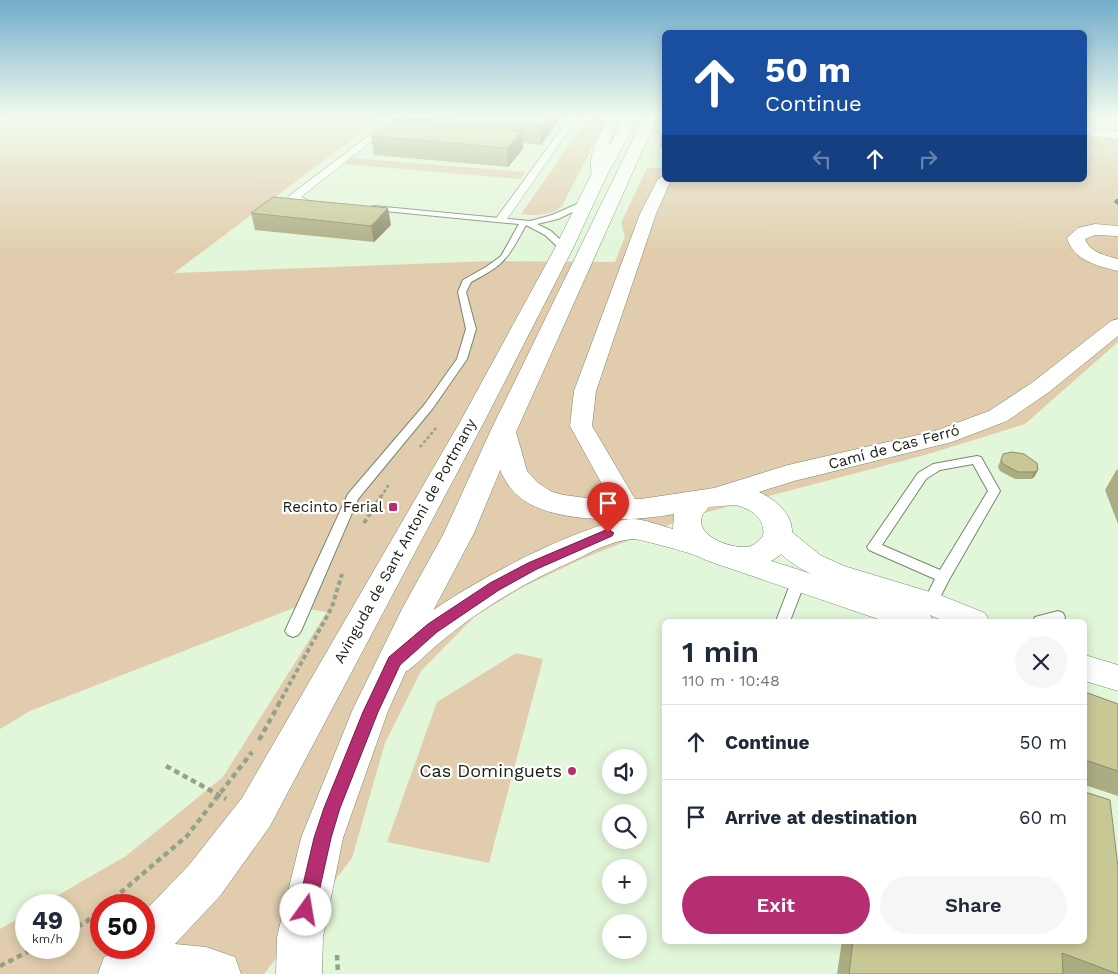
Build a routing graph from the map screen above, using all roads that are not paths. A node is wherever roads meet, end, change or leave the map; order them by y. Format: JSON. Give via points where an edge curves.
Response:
{"nodes":[{"id":1,"x":339,"y":162,"type":"edge"},
{"id":2,"x":542,"y":162,"type":"edge"},
{"id":3,"x":599,"y":162,"type":"edge"},
{"id":4,"x":606,"y":162,"type":"edge"},
{"id":5,"x":629,"y":162,"type":"edge"},
{"id":6,"x":598,"y":175,"type":"junction"},
{"id":7,"x":664,"y":182,"type":"edge"},
{"id":8,"x":311,"y":203,"type":"edge"},
{"id":9,"x":587,"y":203,"type":"junction"},
{"id":10,"x":364,"y":208,"type":"edge"},
{"id":11,"x":501,"y":220,"type":"junction"},
{"id":12,"x":527,"y":222,"type":"junction"},
{"id":13,"x":1118,"y":231,"type":"edge"},
{"id":14,"x":564,"y":248,"type":"junction"},
{"id":15,"x":1117,"y":265,"type":"edge"},
{"id":16,"x":1118,"y":325,"type":"edge"},
{"id":17,"x":503,"y":432,"type":"junction"},
{"id":18,"x":788,"y":474,"type":"junction"},
{"id":19,"x":709,"y":498,"type":"junction"},
{"id":20,"x":628,"y":509,"type":"junction"},
{"id":21,"x":775,"y":524,"type":"junction"},
{"id":22,"x":714,"y":551,"type":"junction"},
{"id":23,"x":943,"y":577,"type":"junction"},
{"id":24,"x":798,"y":582,"type":"junction"},
{"id":25,"x":924,"y":612,"type":"edge"},
{"id":26,"x":1058,"y":616,"type":"dead end"},
{"id":27,"x":784,"y":619,"type":"edge"},
{"id":28,"x":963,"y":619,"type":"edge"},
{"id":29,"x":1047,"y":619,"type":"edge"},
{"id":30,"x":293,"y":631,"type":"dead end"},
{"id":31,"x":394,"y":661,"type":"junction"},
{"id":32,"x":1087,"y":669,"type":"edge"},
{"id":33,"x":1118,"y":678,"type":"edge"},
{"id":34,"x":155,"y":930,"type":"edge"},
{"id":35,"x":120,"y":959,"type":"edge"},
{"id":36,"x":100,"y":974,"type":"edge"},
{"id":37,"x":121,"y":974,"type":"edge"},
{"id":38,"x":218,"y":974,"type":"edge"},
{"id":39,"x":299,"y":974,"type":"edge"}],
"edges":[{"from":1,"to":8,"type":"street","via":[[293,198]]},
{"from":2,"to":11,"type":"street"},
{"from":3,"to":6,"type":"main road"},
{"from":4,"to":6,"type":"main road","name":"Avinguda de Sant Antoni de Portmany"},
{"from":5,"to":17,"type":"main road"},
{"from":6,"to":9,"type":"main road","name":"Avinguda de Sant Antoni de Portmany"},
{"from":7,"to":20,"type":"street","via":[[648,214],[585,391],[580,426]]},
{"from":9,"to":12,"type":"lane","via":[[555,217]]},
{"from":9,"to":14,"type":"main road","name":"Avinguda de Sant Antoni de Portmany"},
{"from":10,"to":11,"type":"lane"},
{"from":11,"to":12,"type":"lane"},
{"from":12,"to":14,"type":"lane","via":[[548,233]]},
{"from":12,"to":30,"type":"lane","via":[[504,257],[467,280],[462,292],[471,329],[462,359],[429,406],[352,497]]},
{"from":13,"to":15,"type":"main road","via":[[1088,231],[1076,238],[1078,246],[1086,252]]},
{"from":14,"to":34,"type":"main road","name":"Avinguda de Sant Antoni de Portmany","via":[[472,422],[256,812],[198,889]]},
{"from":16,"to":18,"type":"main road","name":"Camí de Cas Ferró","via":[[1041,387],[998,416],[943,437]]},
{"from":17,"to":20,"type":"main road","via":[[516,476],[536,495],[579,508]]},
{"from":17,"to":31,"type":"main road","via":[[459,533]]},
{"from":18,"to":19,"type":"main road","name":"Camí de Cas Ferró"},
{"from":18,"to":21,"type":"main road","via":[[772,502]]},
{"from":19,"to":20,"type":"main road","via":[[669,506]]},
{"from":19,"to":21,"type":"main road","via":[[742,497],[754,501]]},
{"from":19,"to":22,"type":"main road","via":[[692,506],[686,522],[688,531]]},
{"from":21,"to":22,"type":"main road","via":[[775,544],[754,556],[740,558]]},
{"from":21,"to":25,"type":"street","via":[[810,562]]},
{"from":22,"to":24,"type":"street"},
{"from":22,"to":31,"type":"main road","via":[[634,529],[608,533],[495,586],[433,628]]},
{"from":23,"to":23,"type":"lane","via":[[994,491],[977,460],[937,467],[922,476],[874,547]]},
{"from":23,"to":25,"type":"lane"},
{"from":24,"to":25,"type":"street"},
{"from":24,"to":27,"type":"lane"},
{"from":25,"to":28,"type":"street"},
{"from":26,"to":29,"type":"lane"},
{"from":31,"to":39,"type":"main road","via":[[370,712],[322,838],[300,937]]},
{"from":32,"to":33,"type":"street"},
{"from":35,"to":36,"type":"main road"},
{"from":37,"to":38,"type":"main road","via":[[164,967]]}]}
